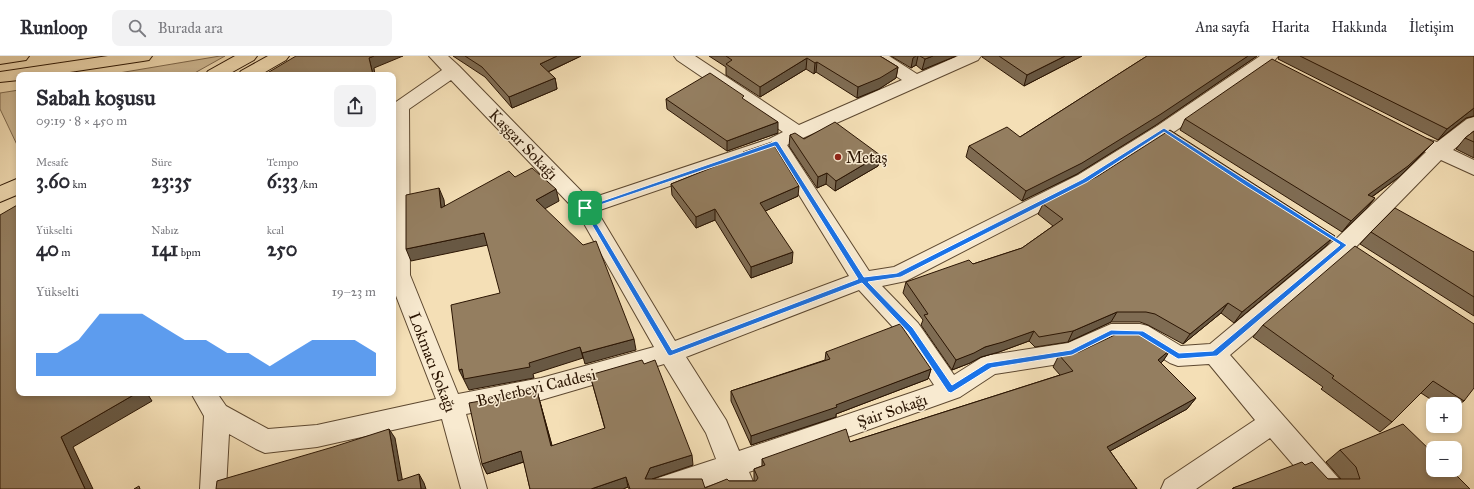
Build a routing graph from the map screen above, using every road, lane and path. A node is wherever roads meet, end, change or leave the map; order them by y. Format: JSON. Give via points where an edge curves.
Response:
{"nodes":[{"id":1,"x":20,"y":56,"type":"edge"},
{"id":2,"x":143,"y":56,"type":"edge"},
{"id":3,"x":248,"y":56,"type":"edge"},
{"id":4,"x":280,"y":56,"type":"edge"},
{"id":5,"x":683,"y":56,"type":"edge"},
{"id":6,"x":877,"y":56,"type":"edge"},
{"id":7,"x":972,"y":56,"type":"edge"},
{"id":8,"x":0,"y":59,"type":"edge"},
{"id":9,"x":1271,"y":62,"type":"edge"},
{"id":10,"x":446,"y":63,"type":"edge"},
{"id":11,"x":29,"y":72,"type":"edge"},
{"id":12,"x":219,"y":72,"type":"edge"},
{"id":13,"x":252,"y":72,"type":"edge"},
{"id":14,"x":16,"y":74,"type":"edge"},
{"id":15,"x":0,"y":76,"type":"edge"},
{"id":16,"x":916,"y":81,"type":"junction"},
{"id":17,"x":1474,"y":123,"type":"edge"},
{"id":18,"x":1164,"y":130,"type":"junction"},
{"id":19,"x":799,"y":134,"type":"junction"},
{"id":20,"x":1411,"y":136,"type":"edge"},
{"id":21,"x":1184,"y":142,"type":"edge"},
{"id":22,"x":776,"y":143,"type":"junction"},
{"id":23,"x":1439,"y":151,"type":"junction"},
{"id":24,"x":1474,"y":168,"type":"edge"},
{"id":25,"x":16,"y":192,"type":"edge"},
{"id":26,"x":11,"y":203,"type":"edge"},
{"id":27,"x":585,"y":208,"type":"junction"},
{"id":28,"x":1325,"y":233,"type":"edge"},
{"id":29,"x":1344,"y":245,"type":"junction"},
{"id":30,"x":1364,"y":257,"type":"edge"},
{"id":31,"x":863,"y":280,"type":"junction"},
{"id":32,"x":670,"y":353,"type":"junction"},
{"id":33,"x":1215,"y":354,"type":"junction"},
{"id":34,"x":951,"y":390,"type":"junction"},
{"id":35,"x":205,"y":396,"type":"edge"},
{"id":36,"x":450,"y":406,"type":"junction"},
{"id":37,"x":217,"y":414,"type":"junction"},
{"id":38,"x":1272,"y":422,"type":"junction"},
{"id":39,"x":732,"y":466,"type":"junction"},
{"id":40,"x":213,"y":489,"type":"edge"},
{"id":41,"x":474,"y":489,"type":"edge"},
{"id":42,"x":661,"y":489,"type":"edge"},
{"id":43,"x":743,"y":489,"type":"edge"},
{"id":44,"x":1174,"y":489,"type":"edge"},
{"id":45,"x":1331,"y":489,"type":"edge"}],
"edges":[{"from":1,"to":8,"type":"main road"},
{"from":2,"to":11,"type":"main road"},
{"from":3,"to":12,"type":"main road"},
{"from":4,"to":13,"type":"main road"},
{"from":5,"to":19,"type":"street"},
{"from":6,"to":16,"type":"street"},
{"from":7,"to":16,"type":"street"},
{"from":9,"to":18,"type":"street","name":"Beylerbeyi Caddesi"},
{"from":10,"to":27,"type":"street","name":"Kaşgar Sokağı"},
{"from":10,"to":36,"type":"street","name":"Lokmacı Sokağı","via":[[400,107],[399,275]]},
{"from":14,"to":15,"type":"main road"},
{"from":16,"to":19,"type":"street"},
{"from":17,"to":23,"type":"street"},
{"from":18,"to":21,"type":"street"},
{"from":18,"to":31,"type":"street","name":"Beylerbeyi Caddesi","via":[[1085,180],[898,275]]},
{"from":19,"to":22,"type":"street"},
{"from":20,"to":23,"type":"street"},
{"from":22,"to":27,"type":"street"},
{"from":22,"to":31,"type":"street","name":"Şair Sokağı"},
{"from":23,"to":24,"type":"street"},
{"from":23,"to":29,"type":"street"},
{"from":25,"to":26,"type":"main road"},
{"from":27,"to":32,"type":"street","name":"Kaşgar Sokağı"},
{"from":28,"to":29,"type":"street"},
{"from":29,"to":30,"type":"street"},
{"from":29,"to":33,"type":"street"},
{"from":31,"to":32,"type":"street","name":"Beylerbeyi Caddesi"},
{"from":31,"to":34,"type":"street","name":"Şair Sokağı","via":[[910,330]]},
{"from":32,"to":36,"type":"street","name":"Beylerbeyi Caddesi","via":[[541,390]]},
{"from":32,"to":39,"type":"street","name":"Kaşgar Sokağı","via":[[717,428]]},
{"from":33,"to":34,"type":"street","via":[[1178,356],[1140,333],[1111,333],[1072,352],[990,365]]},
{"from":33,"to":38,"type":"street"},
{"from":34,"to":39,"type":"street","name":"Şair Sokağı"},
{"from":35,"to":37,"type":"street","name":"Beylerbeyi Caddesi"},
{"from":36,"to":37,"type":"street","name":"Beylerbeyi Caddesi","via":[[317,436],[265,441]]},
{"from":36,"to":41,"type":"street","name":"Lokmacı Sokağı"},
{"from":37,"to":40,"type":"street"},
{"from":38,"to":44,"type":"street"},
{"from":38,"to":45,"type":"street"},
{"from":39,"to":42,"type":"street","name":"Şair Sokağı"},
{"from":39,"to":43,"type":"street","name":"Kaşgar Sokağı"}]}
